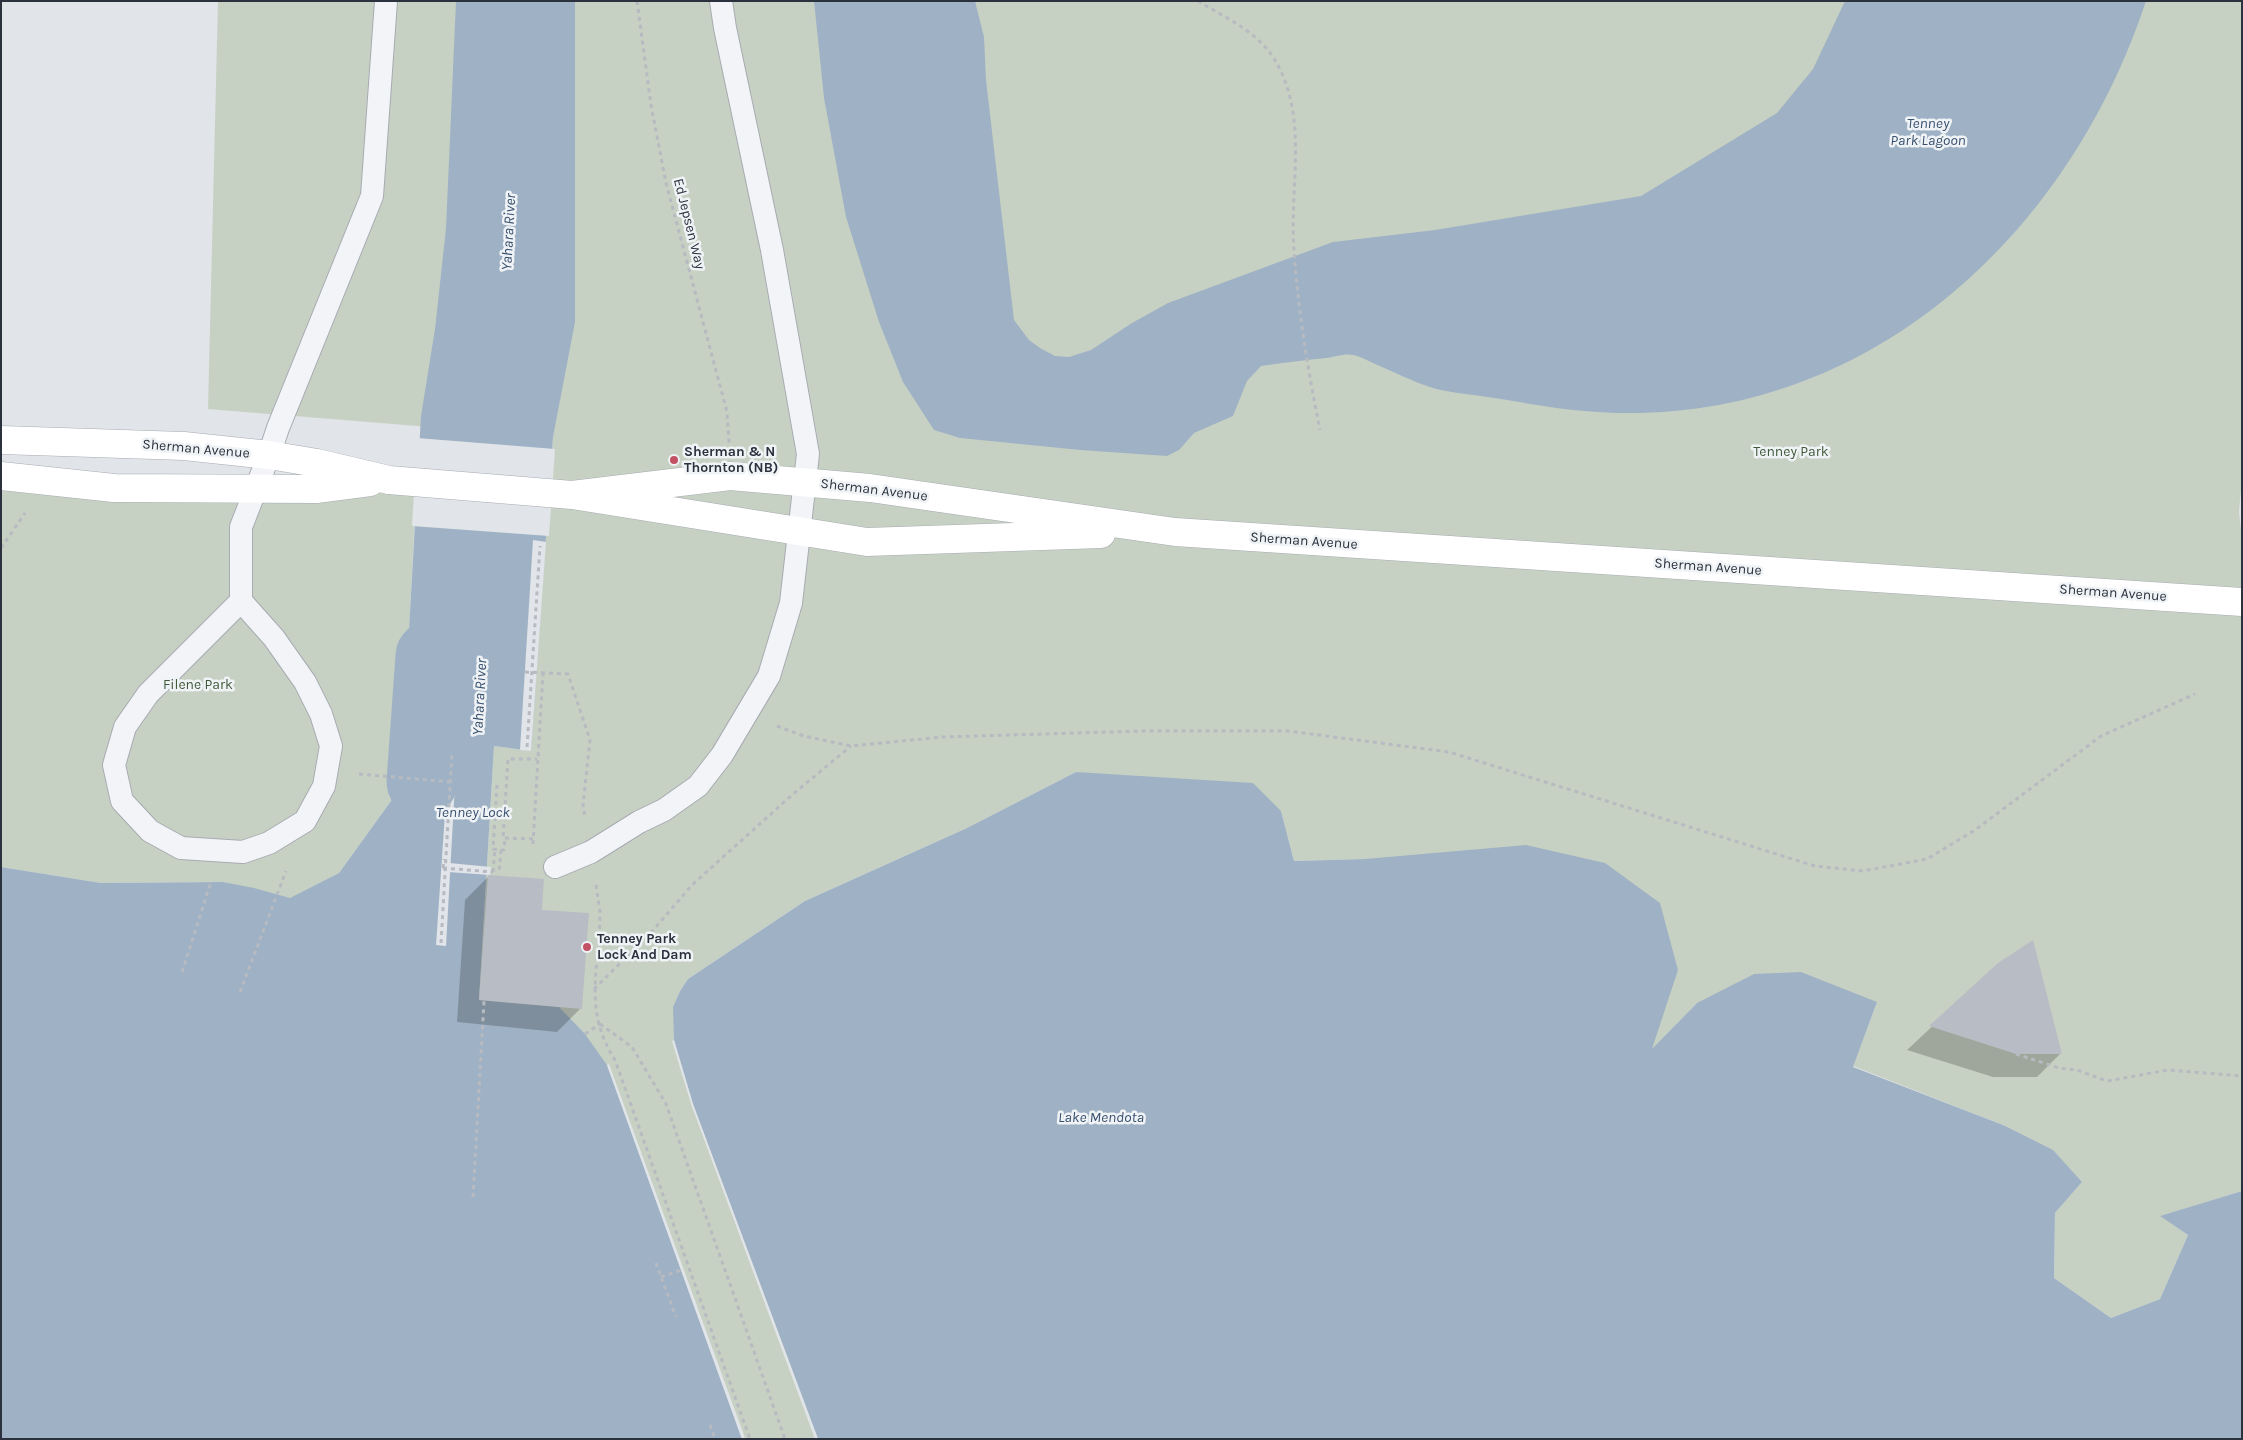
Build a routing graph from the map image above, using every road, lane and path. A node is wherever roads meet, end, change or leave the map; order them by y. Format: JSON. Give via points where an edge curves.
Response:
{"nodes":[{"id":1,"x":386,"y":1,"type":"edge"},
{"id":2,"x":637,"y":1,"type":"edge"},
{"id":3,"x":721,"y":1,"type":"edge"},
{"id":4,"x":1198,"y":1,"type":"edge"},
{"id":5,"x":1320,"y":430,"type":"dead end"},
{"id":6,"x":1,"y":440,"type":"edge"},
{"id":7,"x":730,"y":450,"type":"dead end"},
{"id":8,"x":269,"y":456,"type":"junction"},
{"id":9,"x":1,"y":476,"type":"edge"},
{"id":10,"x":389,"y":480,"type":"junction"},
{"id":11,"x":804,"y":481,"type":"junction"},
{"id":12,"x":256,"y":488,"type":"junction"},
{"id":13,"x":572,"y":495,"type":"junction"},
{"id":14,"x":25,"y":513,"type":"dead end"},
{"id":15,"x":800,"y":531,"type":"junction"},
{"id":16,"x":1175,"y":532,"type":"junction"},
{"id":17,"x":540,"y":546,"type":"dead end"},
{"id":18,"x":1,"y":548,"type":"edge"},
{"id":19,"x":241,"y":601,"type":"junction"},
{"id":20,"x":2242,"y":602,"type":"edge"},
{"id":21,"x":525,"y":672,"type":"dead end"},
{"id":22,"x":532,"y":672,"type":"junction"},
{"id":23,"x":544,"y":673,"type":"junction"},
{"id":24,"x":2195,"y":694,"type":"dead end"},
{"id":25,"x":748,"y":711,"type":"junction"},
{"id":26,"x":527,"y":746,"type":"dead end"},
{"id":27,"x":852,"y":746,"type":"junction"},
{"id":28,"x":452,"y":752,"type":"dead end"},
{"id":29,"x":537,"y":759,"type":"junction"},
{"id":30,"x":394,"y":778,"type":"dead end"},
{"id":31,"x":451,"y":782,"type":"junction"},
{"id":32,"x":497,"y":785,"type":"dead end"},
{"id":33,"x":583,"y":805,"type":"dead end"},
{"id":34,"x":505,"y":838,"type":"junction"},
{"id":35,"x":533,"y":839,"type":"junction"},
{"id":36,"x":446,"y":846,"type":"junction"},
{"id":37,"x":496,"y":849,"type":"junction"},
{"id":38,"x":501,"y":850,"type":"junction"},
{"id":39,"x":555,"y":867,"type":"joint"},
{"id":40,"x":499,"y":873,"type":"dead end"},
{"id":41,"x":212,"y":882,"type":"dead end"},
{"id":42,"x":277,"y":895,"type":"dead end"},
{"id":43,"x":600,"y":911,"type":"dead end"},
{"id":44,"x":441,"y":943,"type":"dead end"},
{"id":45,"x":182,"y":972,"type":"dead end"},
{"id":46,"x":594,"y":989,"type":"junction"},
{"id":47,"x":240,"y":992,"type":"dead end"},
{"id":48,"x":484,"y":1001,"type":"dead end"},
{"id":49,"x":600,"y":1024,"type":"junction"},
{"id":50,"x":585,"y":1034,"type":"dead end"},
{"id":51,"x":2016,"y":1054,"type":"dead end"},
{"id":52,"x":2242,"y":1076,"type":"edge"},
{"id":53,"x":474,"y":1197,"type":"dead end"},
{"id":54,"x":656,"y":1263,"type":"dead end"},
{"id":55,"x":681,"y":1270,"type":"dead end"},
{"id":56,"x":661,"y":1277,"type":"junction"},
{"id":57,"x":676,"y":1318,"type":"dead end"},
{"id":58,"x":710,"y":1425,"type":"dead end"},
{"id":59,"x":715,"y":1439,"type":"edge"},
{"id":60,"x":750,"y":1439,"type":"edge"},
{"id":61,"x":785,"y":1439,"type":"edge"}],
"edges":[{"from":1,"to":8,"type":"lane","via":[[372,196]]},
{"from":2,"to":7,"type":"path","name":"Ed Jepsen Way","via":[[666,183],[727,412]]},
{"from":3,"to":11,"type":"lane","via":[[772,250],[808,454]]},
{"from":4,"to":5,"type":"path","via":[[1248,31],[1273,57],[1288,89],[1295,134],[1294,249],[1308,372]]},
{"from":6,"to":8,"type":"street","name":"Sherman Avenue","via":[[184,446]]},
{"from":8,"to":10,"type":"street","name":"Sherman Avenue","via":[[317,463]]},
{"from":8,"to":12,"type":"lane"},
{"from":9,"to":12,"type":"street","name":"Sherman Avenue","via":[[114,488]]},
{"from":10,"to":12,"type":"street","name":"Sherman Avenue","via":[[316,490]]},
{"from":10,"to":13,"type":"street","name":"Sherman Avenue"},
{"from":11,"to":13,"type":"street","name":"Sherman Avenue","via":[[730,476]]},
{"from":11,"to":15,"type":"lane"},
{"from":11,"to":16,"type":"street","name":"Sherman Avenue"},
{"from":12,"to":19,"type":"lane","via":[[241,527]]},
{"from":13,"to":15,"type":"street","name":"Sherman Avenue"},
{"from":14,"to":18,"type":"path"},
{"from":15,"to":16,"type":"street","name":"Sherman Avenue","via":[[867,542]]},
{"from":15,"to":25,"type":"lane","via":[[791,603],[782,637],[769,676]]},
{"from":16,"to":20,"type":"street","name":"Sherman Avenue"},
{"from":17,"to":22,"type":"path"},
{"from":19,"to":19,"type":"lane","via":[[148,694],[125,727],[114,765],[122,801],[150,831],[181,848],[243,852],[269,843],[306,821],[324,786],[331,746],[321,714],[305,682]]},
{"from":21,"to":22,"type":"path"},
{"from":22,"to":23,"type":"path"},
{"from":22,"to":26,"type":"path"},
{"from":23,"to":29,"type":"path"},
{"from":23,"to":33,"type":"path","via":[[568,674],[590,740]]},
{"from":24,"to":27,"type":"path","via":[[2101,736],[1975,830],[1927,860],[1863,871],[1815,866],[1449,752],[1288,731],[1143,731],[942,737]]},
{"from":25,"to":27,"type":"path","via":[[804,736]]},
{"from":25,"to":39,"type":"lane","via":[[722,756],[698,786],[664,810],[590,852]]},
{"from":27,"to":46,"type":"path","via":[[692,885],[649,935]]},
{"from":28,"to":31,"type":"path"},
{"from":29,"to":34,"type":"path","via":[[508,759]]},
{"from":29,"to":35,"type":"path"},
{"from":30,"to":31,"type":"path"},
{"from":31,"to":36,"type":"path"},
{"from":32,"to":37,"type":"path","via":[[493,849]]},
{"from":34,"to":35,"type":"path"},
{"from":34,"to":38,"type":"path","via":[[504,850]]},
{"from":35,"to":39,"type":"path","via":[[532,867]]},
{"from":36,"to":37,"type":"path","bridge":true,"via":[[443,868],[493,872]]},
{"from":36,"to":44,"type":"path"},
{"from":37,"to":38,"type":"path"},
{"from":38,"to":40,"type":"path"},
{"from":41,"to":45,"type":"path"},
{"from":42,"to":47,"type":"path"},
{"from":43,"to":46,"type":"path"},
{"from":46,"to":49,"type":"path"},
{"from":48,"to":53,"type":"path"},
{"from":49,"to":50,"type":"path"},
{"from":49,"to":60,"type":"path"},
{"from":49,"to":61,"type":"path","via":[[632,1047],[666,1104]]},
{"from":51,"to":52,"type":"path","via":[[2059,1068],[2077,1070],[2107,1082],[2168,1070]]},
{"from":54,"to":56,"type":"path"},
{"from":55,"to":56,"type":"path"},
{"from":56,"to":57,"type":"path"},
{"from":58,"to":59,"type":"path"}]}
